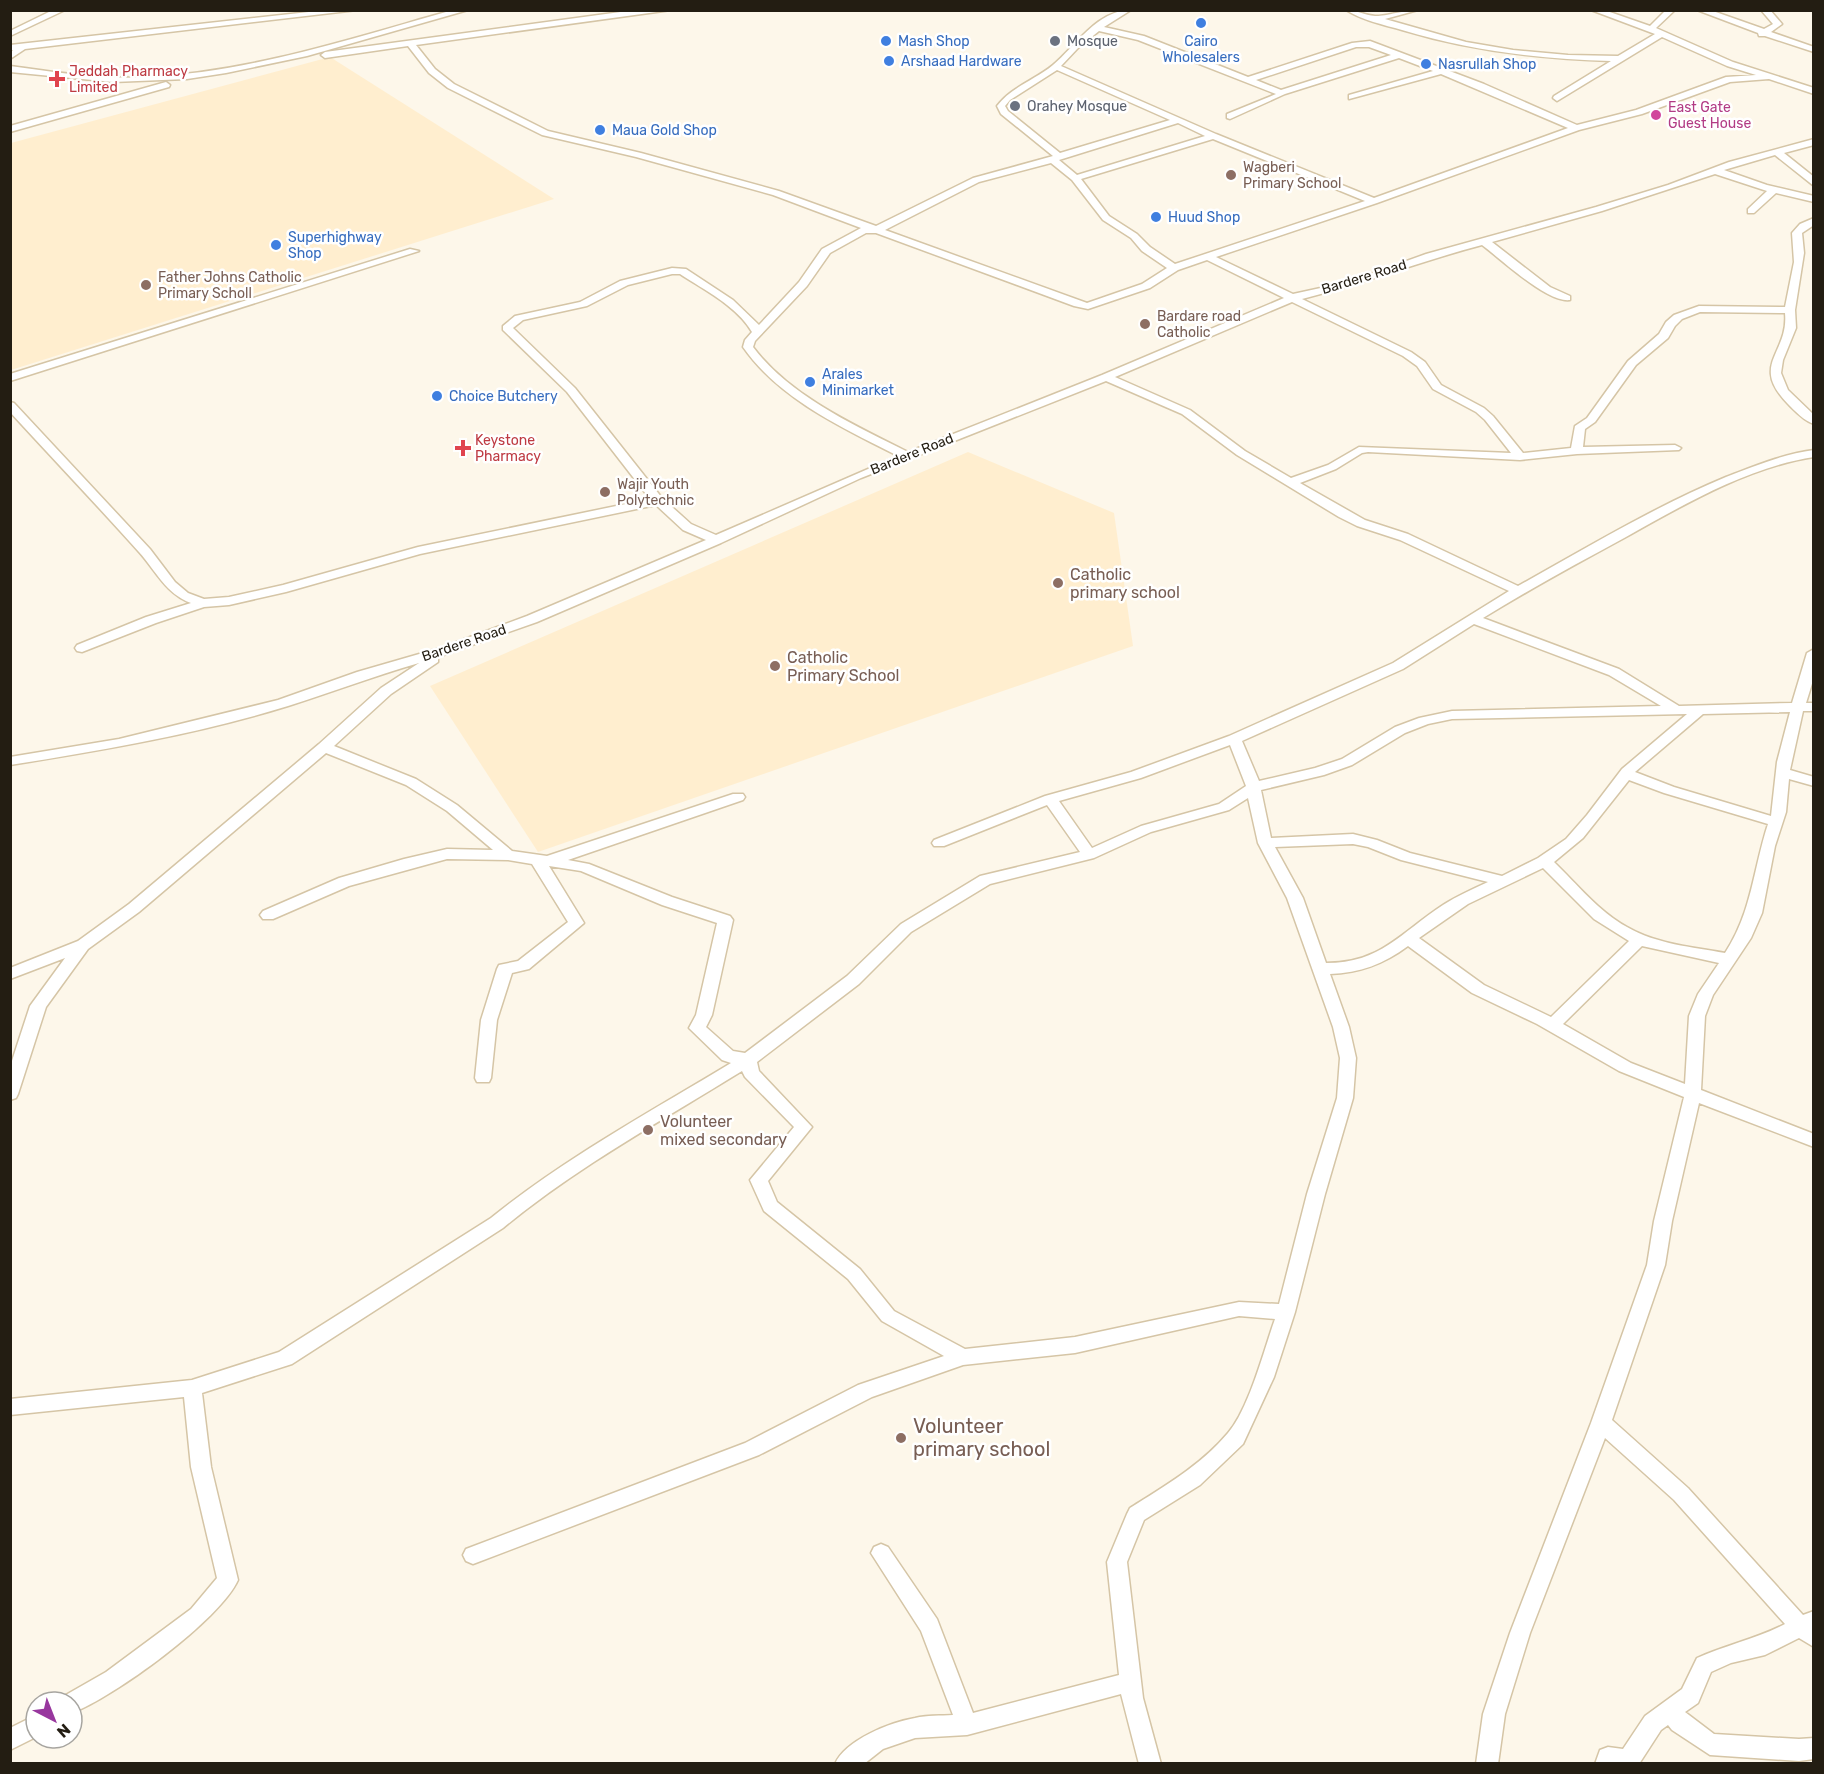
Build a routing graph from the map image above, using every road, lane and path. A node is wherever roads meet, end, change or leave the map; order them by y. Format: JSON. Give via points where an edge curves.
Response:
{"nodes":[{"id":1,"x":61,"y":10,"type":"edge"},
{"id":2,"x":353,"y":10,"type":"edge"},
{"id":3,"x":464,"y":10,"type":"edge"},
{"id":4,"x":667,"y":10,"type":"edge"},
{"id":5,"x":1127,"y":10,"type":"edge"},
{"id":6,"x":1350,"y":10,"type":"edge"},
{"id":7,"x":1414,"y":10,"type":"edge"},
{"id":8,"x":1595,"y":10,"type":"edge"},
{"id":9,"x":1671,"y":10,"type":"edge"},
{"id":10,"x":1701,"y":10,"type":"edge"},
{"id":11,"x":1765,"y":10,"type":"edge"},
{"id":12,"x":1374,"y":19,"type":"junction"},
{"id":13,"x":1097,"y":28,"type":"junction"},
{"id":14,"x":1655,"y":32,"type":"junction"},
{"id":15,"x":1762,"y":33,"type":"junction"},
{"id":16,"x":10,"y":34,"type":"edge"},
{"id":17,"x":410,"y":43,"type":"junction"},
{"id":18,"x":23,"y":47,"type":"junction"},
{"id":19,"x":10,"y":48,"type":"edge"},
{"id":20,"x":1814,"y":50,"type":"edge"},
{"id":21,"x":1400,"y":55,"type":"junction"},
{"id":22,"x":10,"y":57,"type":"edge"},
{"id":23,"x":1620,"y":59,"type":"junction"},
{"id":24,"x":275,"y":60,"type":"junction"},
{"id":25,"x":1731,"y":64,"type":"junction"},
{"id":26,"x":1056,"y":67,"type":"junction"},
{"id":27,"x":10,"y":69,"type":"edge"},
{"id":28,"x":1442,"y":71,"type":"junction"},
{"id":29,"x":201,"y":75,"type":"junction"},
{"id":30,"x":1768,"y":77,"type":"junction"},
{"id":31,"x":1729,"y":79,"type":"junction"},
{"id":32,"x":1248,"y":80,"type":"junction"},
{"id":33,"x":1814,"y":91,"type":"edge"},
{"id":34,"x":1281,"y":93,"type":"junction"},
{"id":35,"x":1352,"y":97,"type":"dead end"},
{"id":36,"x":1557,"y":98,"type":"dead end"},
{"id":37,"x":1230,"y":116,"type":"dead end"},
{"id":38,"x":1179,"y":120,"type":"junction"},
{"id":39,"x":1576,"y":128,"type":"junction"},
{"id":40,"x":10,"y":129,"type":"edge"},
{"id":41,"x":1212,"y":136,"type":"junction"},
{"id":42,"x":1162,"y":138,"type":"junction"},
{"id":43,"x":1814,"y":142,"type":"edge"},
{"id":44,"x":1777,"y":152,"type":"junction"},
{"id":45,"x":1056,"y":158,"type":"junction"},
{"id":46,"x":1714,"y":170,"type":"junction"},
{"id":47,"x":1075,"y":178,"type":"junction"},
{"id":48,"x":1814,"y":183,"type":"edge"},
{"id":49,"x":1773,"y":189,"type":"junction"},
{"id":50,"x":1814,"y":199,"type":"edge"},
{"id":51,"x":1374,"y":201,"type":"junction"},
{"id":52,"x":1751,"y":211,"type":"dead end"},
{"id":53,"x":1814,"y":221,"type":"edge"},
{"id":54,"x":876,"y":230,"type":"junction"},
{"id":55,"x":1484,"y":241,"type":"junction"},
{"id":56,"x":1800,"y":246,"type":"junction"},
{"id":57,"x":1814,"y":248,"type":"edge"},
{"id":58,"x":414,"y":251,"type":"dead end"},
{"id":59,"x":667,"y":257,"type":"dead end"},
{"id":60,"x":1210,"y":258,"type":"junction"},
{"id":61,"x":1174,"y":268,"type":"junction"},
{"id":62,"x":682,"y":271,"type":"junction"},
{"id":63,"x":1295,"y":297,"type":"junction"},
{"id":64,"x":1566,"y":298,"type":"dead end"},
{"id":65,"x":1790,"y":310,"type":"junction"},
{"id":66,"x":757,"y":331,"type":"junction"},
{"id":67,"x":1106,"y":377,"type":"junction"},
{"id":68,"x":10,"y":378,"type":"edge"},
{"id":69,"x":10,"y":405,"type":"edge"},
{"id":70,"x":1814,"y":421,"type":"edge"},
{"id":71,"x":1675,"y":448,"type":"dead end"},
{"id":72,"x":1577,"y":451,"type":"junction"},
{"id":73,"x":1814,"y":453,"type":"edge"},
{"id":74,"x":907,"y":456,"type":"junction"},
{"id":75,"x":1520,"y":457,"type":"junction"},
{"id":76,"x":1289,"y":483,"type":"junction"},
{"id":77,"x":658,"y":501,"type":"junction"},
{"id":78,"x":717,"y":540,"type":"junction"},
{"id":79,"x":1518,"y":591,"type":"junction"},
{"id":80,"x":203,"y":603,"type":"junction"},
{"id":81,"x":1473,"y":619,"type":"junction"},
{"id":82,"x":82,"y":648,"type":"dead end"},
{"id":83,"x":445,"y":651,"type":"junction"},
{"id":84,"x":1814,"y":653,"type":"edge"},
{"id":85,"x":1807,"y":706,"type":"edge"},
{"id":86,"x":1675,"y":708,"type":"junction"},
{"id":87,"x":1700,"y":709,"type":"junction"},
{"id":88,"x":1234,"y":739,"type":"junction"},
{"id":89,"x":324,"y":747,"type":"junction"},
{"id":90,"x":10,"y":761,"type":"edge"},
{"id":91,"x":1783,"y":772,"type":"junction"},
{"id":92,"x":1626,"y":774,"type":"junction"},
{"id":93,"x":1814,"y":782,"type":"edge"},
{"id":94,"x":1254,"y":787,"type":"junction"},
{"id":95,"x":738,"y":797,"type":"dead end"},
{"id":96,"x":1050,"y":800,"type":"junction"},
{"id":97,"x":1776,"y":822,"type":"junction"},
{"id":98,"x":939,"y":843,"type":"dead end"},
{"id":99,"x":1265,"y":843,"type":"junction"},
{"id":100,"x":508,"y":855,"type":"junction"},
{"id":101,"x":1089,"y":855,"type":"junction"},
{"id":102,"x":543,"y":860,"type":"junction"},
{"id":103,"x":1545,"y":861,"type":"junction"},
{"id":104,"x":1500,"y":880,"type":"junction"},
{"id":105,"x":268,"y":915,"type":"dead end"},
{"id":106,"x":1409,"y":939,"type":"junction"},
{"id":107,"x":1640,"y":939,"type":"junction"},
{"id":108,"x":83,"y":945,"type":"junction"},
{"id":109,"x":1726,"y":959,"type":"junction"},
{"id":110,"x":1320,"y":968,"type":"junction"},
{"id":111,"x":10,"y":974,"type":"edge"},
{"id":112,"x":1552,"y":1025,"type":"junction"},
{"id":113,"x":748,"y":1060,"type":"junction"},
{"id":114,"x":483,"y":1078,"type":"dead end"},
{"id":115,"x":1693,"y":1093,"type":"junction"},
{"id":116,"x":10,"y":1094,"type":"edge"},
{"id":117,"x":1814,"y":1141,"type":"edge"},
{"id":118,"x":1286,"y":1312,"type":"junction"},
{"id":119,"x":963,"y":1356,"type":"junction"},
{"id":120,"x":192,"y":1388,"type":"junction"},
{"id":121,"x":10,"y":1407,"type":"edge"},
{"id":122,"x":1601,"y":1423,"type":"junction"},
{"id":123,"x":881,"y":1553,"type":"dead end"},
{"id":124,"x":473,"y":1555,"type":"dead end"},
{"id":125,"x":1809,"y":1628,"type":"edge"},
{"id":126,"x":1130,"y":1682,"type":"junction"},
{"id":127,"x":84,"y":1697,"type":"edge"},
{"id":128,"x":1671,"y":1710,"type":"junction"},
{"id":129,"x":967,"y":1725,"type":"junction"},
{"id":130,"x":24,"y":1732,"type":"edge"},
{"id":131,"x":10,"y":1740,"type":"edge"},
{"id":132,"x":1814,"y":1748,"type":"edge"},
{"id":133,"x":846,"y":1764,"type":"edge"},
{"id":134,"x":1150,"y":1764,"type":"edge"},
{"id":135,"x":1487,"y":1764,"type":"edge"},
{"id":136,"x":1606,"y":1764,"type":"edge"}],
"edges":[{"from":1,"to":16,"type":"street"},
{"from":2,"to":18,"type":"street"},
{"from":3,"to":24,"type":"street"},
{"from":4,"to":17,"type":"street"},
{"from":5,"to":13,"type":"street"},
{"from":6,"to":12,"type":"street"},
{"from":7,"to":12,"type":"street"},
{"from":8,"to":14,"type":"street"},
{"from":9,"to":14,"type":"street"},
{"from":10,"to":15,"type":"street"},
{"from":11,"to":15,"type":"street","via":[[1779,24]]},
{"from":12,"to":23,"type":"street","via":[[1420,34],[1499,50]]},
{"from":13,"to":26,"type":"street"},
{"from":13,"to":32,"type":"street","via":[[1141,38]]},
{"from":14,"to":23,"type":"street"},
{"from":14,"to":25,"type":"street"},
{"from":15,"to":20,"type":"street"},
{"from":17,"to":24,"type":"street"},
{"from":17,"to":54,"type":"street","via":[[432,71],[451,86],[545,133],[776,193]]},
{"from":18,"to":19,"type":"street"},
{"from":18,"to":22,"type":"street"},
{"from":21,"to":28,"type":"street"},
{"from":21,"to":32,"type":"street","via":[[1370,44],[1355,45]]},
{"from":21,"to":34,"type":"street"},
{"from":23,"to":36,"type":"street"},
{"from":24,"to":29,"type":"street"},
{"from":25,"to":30,"type":"street"},
{"from":25,"to":31,"type":"street","via":[[1734,72]]},
{"from":26,"to":38,"type":"street"},
{"from":26,"to":45,"type":"street","via":[[1007,98],[1001,106]]},
{"from":27,"to":29,"type":"street","via":[[127,80]]},
{"from":28,"to":35,"type":"street"},
{"from":28,"to":39,"type":"street"},
{"from":29,"to":40,"type":"street"},
{"from":30,"to":31,"type":"street"},
{"from":30,"to":33,"type":"street"},
{"from":31,"to":39,"type":"street","via":[[1639,112]]},
{"from":32,"to":34,"type":"street"},
{"from":34,"to":37,"type":"street"},
{"from":38,"to":41,"type":"street"},
{"from":38,"to":42,"type":"street"},
{"from":39,"to":51,"type":"street"},
{"from":41,"to":42,"type":"street"},
{"from":41,"to":51,"type":"street"},
{"from":42,"to":45,"type":"street"},
{"from":42,"to":47,"type":"street"},
{"from":43,"to":44,"type":"street","name":"Bardere Road"},
{"from":44,"to":46,"type":"street","name":"Bardere Road"},
{"from":44,"to":48,"type":"street"},
{"from":45,"to":47,"type":"street"},
{"from":45,"to":54,"type":"street","via":[[976,180]]},
{"from":46,"to":49,"type":"street"},
{"from":46,"to":55,"type":"street","name":"Bardere Road","via":[[1609,206]]},
{"from":47,"to":61,"type":"street","via":[[1106,218]]},
{"from":49,"to":50,"type":"street"},
{"from":49,"to":52,"type":"street"},
{"from":51,"to":60,"type":"street"},
{"from":53,"to":56,"type":"street","via":[[1797,233]]},
{"from":54,"to":61,"type":"street","via":[[1088,306],[1146,286]]},
{"from":54,"to":66,"type":"street","via":[[864,230],[826,251],[795,293]]},
{"from":55,"to":63,"type":"street","name":"Bardere Road","via":[[1351,284]]},
{"from":55,"to":64,"type":"street","via":[[1546,289]]},
{"from":56,"to":57,"type":"street"},
{"from":56,"to":65,"type":"street","via":[[1800,267]]},
{"from":58,"to":68,"type":"street"},
{"from":59,"to":62,"type":"street"},
{"from":60,"to":61,"type":"street"},
{"from":60,"to":63,"type":"street"},
{"from":62,"to":66,"type":"street","via":[[729,302]]},
{"from":62,"to":77,"type":"street","via":[[624,283],[583,304],[519,318],[507,328],[571,390]]},
{"from":63,"to":67,"type":"street","name":"Bardere Road"},
{"from":63,"to":75,"type":"street","via":[[1416,360],[1437,387],[1489,418]]},
{"from":65,"to":70,"type":"street","via":[[1791,328],[1775,373],[1789,398]]},
{"from":65,"to":72,"type":"street","via":[[1699,309],[1678,316],[1664,336],[1632,363],[1592,420],[1579,428]]},
{"from":66,"to":74,"type":"street","via":[[748,346],[760,364],[781,382]]},
{"from":67,"to":74,"type":"street","name":"Bardere Road"},
{"from":67,"to":76,"type":"street","via":[[1185,412]]},
{"from":69,"to":80,"type":"street","via":[[177,590]]},
{"from":71,"to":72,"type":"street"},
{"from":72,"to":75,"type":"street"},
{"from":73,"to":79,"type":"street","via":[[1764,466],[1689,497]]},
{"from":74,"to":78,"type":"street","name":"Bardere Road"},
{"from":75,"to":76,"type":"street","via":[[1359,450],[1332,467]]},
{"from":76,"to":79,"type":"street","via":[[1361,523],[1404,537]]},
{"from":77,"to":78,"type":"street","via":[[687,527]]},
{"from":77,"to":80,"type":"street","via":[[418,551],[229,601]]},
{"from":78,"to":83,"type":"street","name":"Bardere Road","via":[[532,619]]},
{"from":79,"to":81,"type":"street"},
{"from":80,"to":82,"type":"street"},
{"from":81,"to":86,"type":"street","via":[[1614,672]]},
{"from":81,"to":88,"type":"street","via":[[1398,666]]},
{"from":83,"to":89,"type":"street","via":[[386,691]]},
{"from":83,"to":90,"type":"street","name":"Bardere Road","via":[[283,703],[119,743]]},
{"from":84,"to":85,"type":"street"},
{"from":85,"to":87,"type":"street"},
{"from":85,"to":91,"type":"street","via":[[1791,730]]},
{"from":86,"to":87,"type":"street"},
{"from":86,"to":94,"type":"street","via":[[1433,719],[1400,730],[1347,762]]},
{"from":87,"to":92,"type":"street"},
{"from":88,"to":94,"type":"street"},
{"from":88,"to":96,"type":"street","via":[[1136,775]]},
{"from":89,"to":100,"type":"street","via":[[411,782],[452,808]]},
{"from":89,"to":108,"type":"street","via":[[134,908]]},
{"from":91,"to":93,"type":"street"},
{"from":91,"to":97,"type":"street"},
{"from":92,"to":97,"type":"street"},
{"from":92,"to":103,"type":"street","via":[[1572,841]]},
{"from":94,"to":99,"type":"street"},
{"from":94,"to":101,"type":"street","via":[[1224,807],[1146,829]]},
{"from":95,"to":102,"type":"street"},
{"from":96,"to":98,"type":"street"},
{"from":96,"to":101,"type":"street"},
{"from":97,"to":109,"type":"street","via":[[1754,914],[1743,938]]},
{"from":99,"to":104,"type":"street","via":[[1353,839],[1406,857]]},
{"from":99,"to":110,"type":"street","via":[[1295,898]]},
{"from":100,"to":102,"type":"street"},
{"from":100,"to":105,"type":"street","via":[[447,854],[404,864],[344,882]]},
{"from":101,"to":113,"type":"street","via":[[985,880],[948,901],[906,928],[854,980]]},
{"from":102,"to":113,"type":"street","via":[[584,867],[725,920],[704,1015],[697,1028],[728,1056]]},
{"from":102,"to":114,"type":"street","via":[[576,923],[523,965],[505,969],[489,1020]]},
{"from":103,"to":104,"type":"street"},
{"from":103,"to":107,"type":"street","via":[[1605,920]]},
{"from":104,"to":106,"type":"street","via":[[1448,909]]},
{"from":106,"to":110,"type":"street","via":[[1364,964]]},
{"from":106,"to":112,"type":"street","via":[[1478,989]]},
{"from":107,"to":109,"type":"street"},
{"from":107,"to":112,"type":"street"},
{"from":108,"to":111,"type":"street"},
{"from":108,"to":116,"type":"street","via":[[38,1006]]},
{"from":109,"to":115,"type":"street","via":[[1697,1016]]},
{"from":110,"to":118,"type":"street","via":[[1341,1028],[1347,1058],[1346,1098]]},
{"from":112,"to":115,"type":"street","via":[[1625,1067]]},
{"from":113,"to":119,"type":"street","via":[[751,1073],[804,1127],[759,1180],[770,1206],[854,1274],[888,1316]]},
{"from":113,"to":120,"type":"street","via":[[594,1154],[497,1223],[285,1358]]},
{"from":115,"to":117,"type":"street"},
{"from":115,"to":122,"type":"street","via":[[1656,1265]]},
{"from":118,"to":119,"type":"street","via":[[1239,1308],[1075,1345]]},
{"from":118,"to":126,"type":"street","via":[[1265,1377],[1236,1438],[1193,1479],[1137,1514],[1117,1562]]},
{"from":119,"to":124,"type":"street","via":[[865,1391],[752,1449]]},
{"from":120,"to":121,"type":"street"},
{"from":120,"to":127,"type":"street","via":[[201,1467],[228,1580],[198,1616]]},
{"from":122,"to":125,"type":"street","via":[[1634,1448],[1695,1507]]},
{"from":122,"to":135,"type":"street","via":[[1520,1633],[1494,1714]]},
{"from":123,"to":129,"type":"street","via":[[930,1626]]},
{"from":125,"to":128,"type":"street","via":[[1704,1665],[1690,1696]]},
{"from":126,"to":129,"type":"street"},
{"from":126,"to":134,"type":"street"},
{"from":128,"to":132,"type":"street","via":[[1680,1723],[1710,1744]]},
{"from":128,"to":136,"type":"street","via":[[1653,1723],[1629,1760],[1608,1758]]},
{"from":129,"to":133,"type":"street","via":[[915,1728],[876,1741]]},
{"from":130,"to":131,"type":"street"}]}
